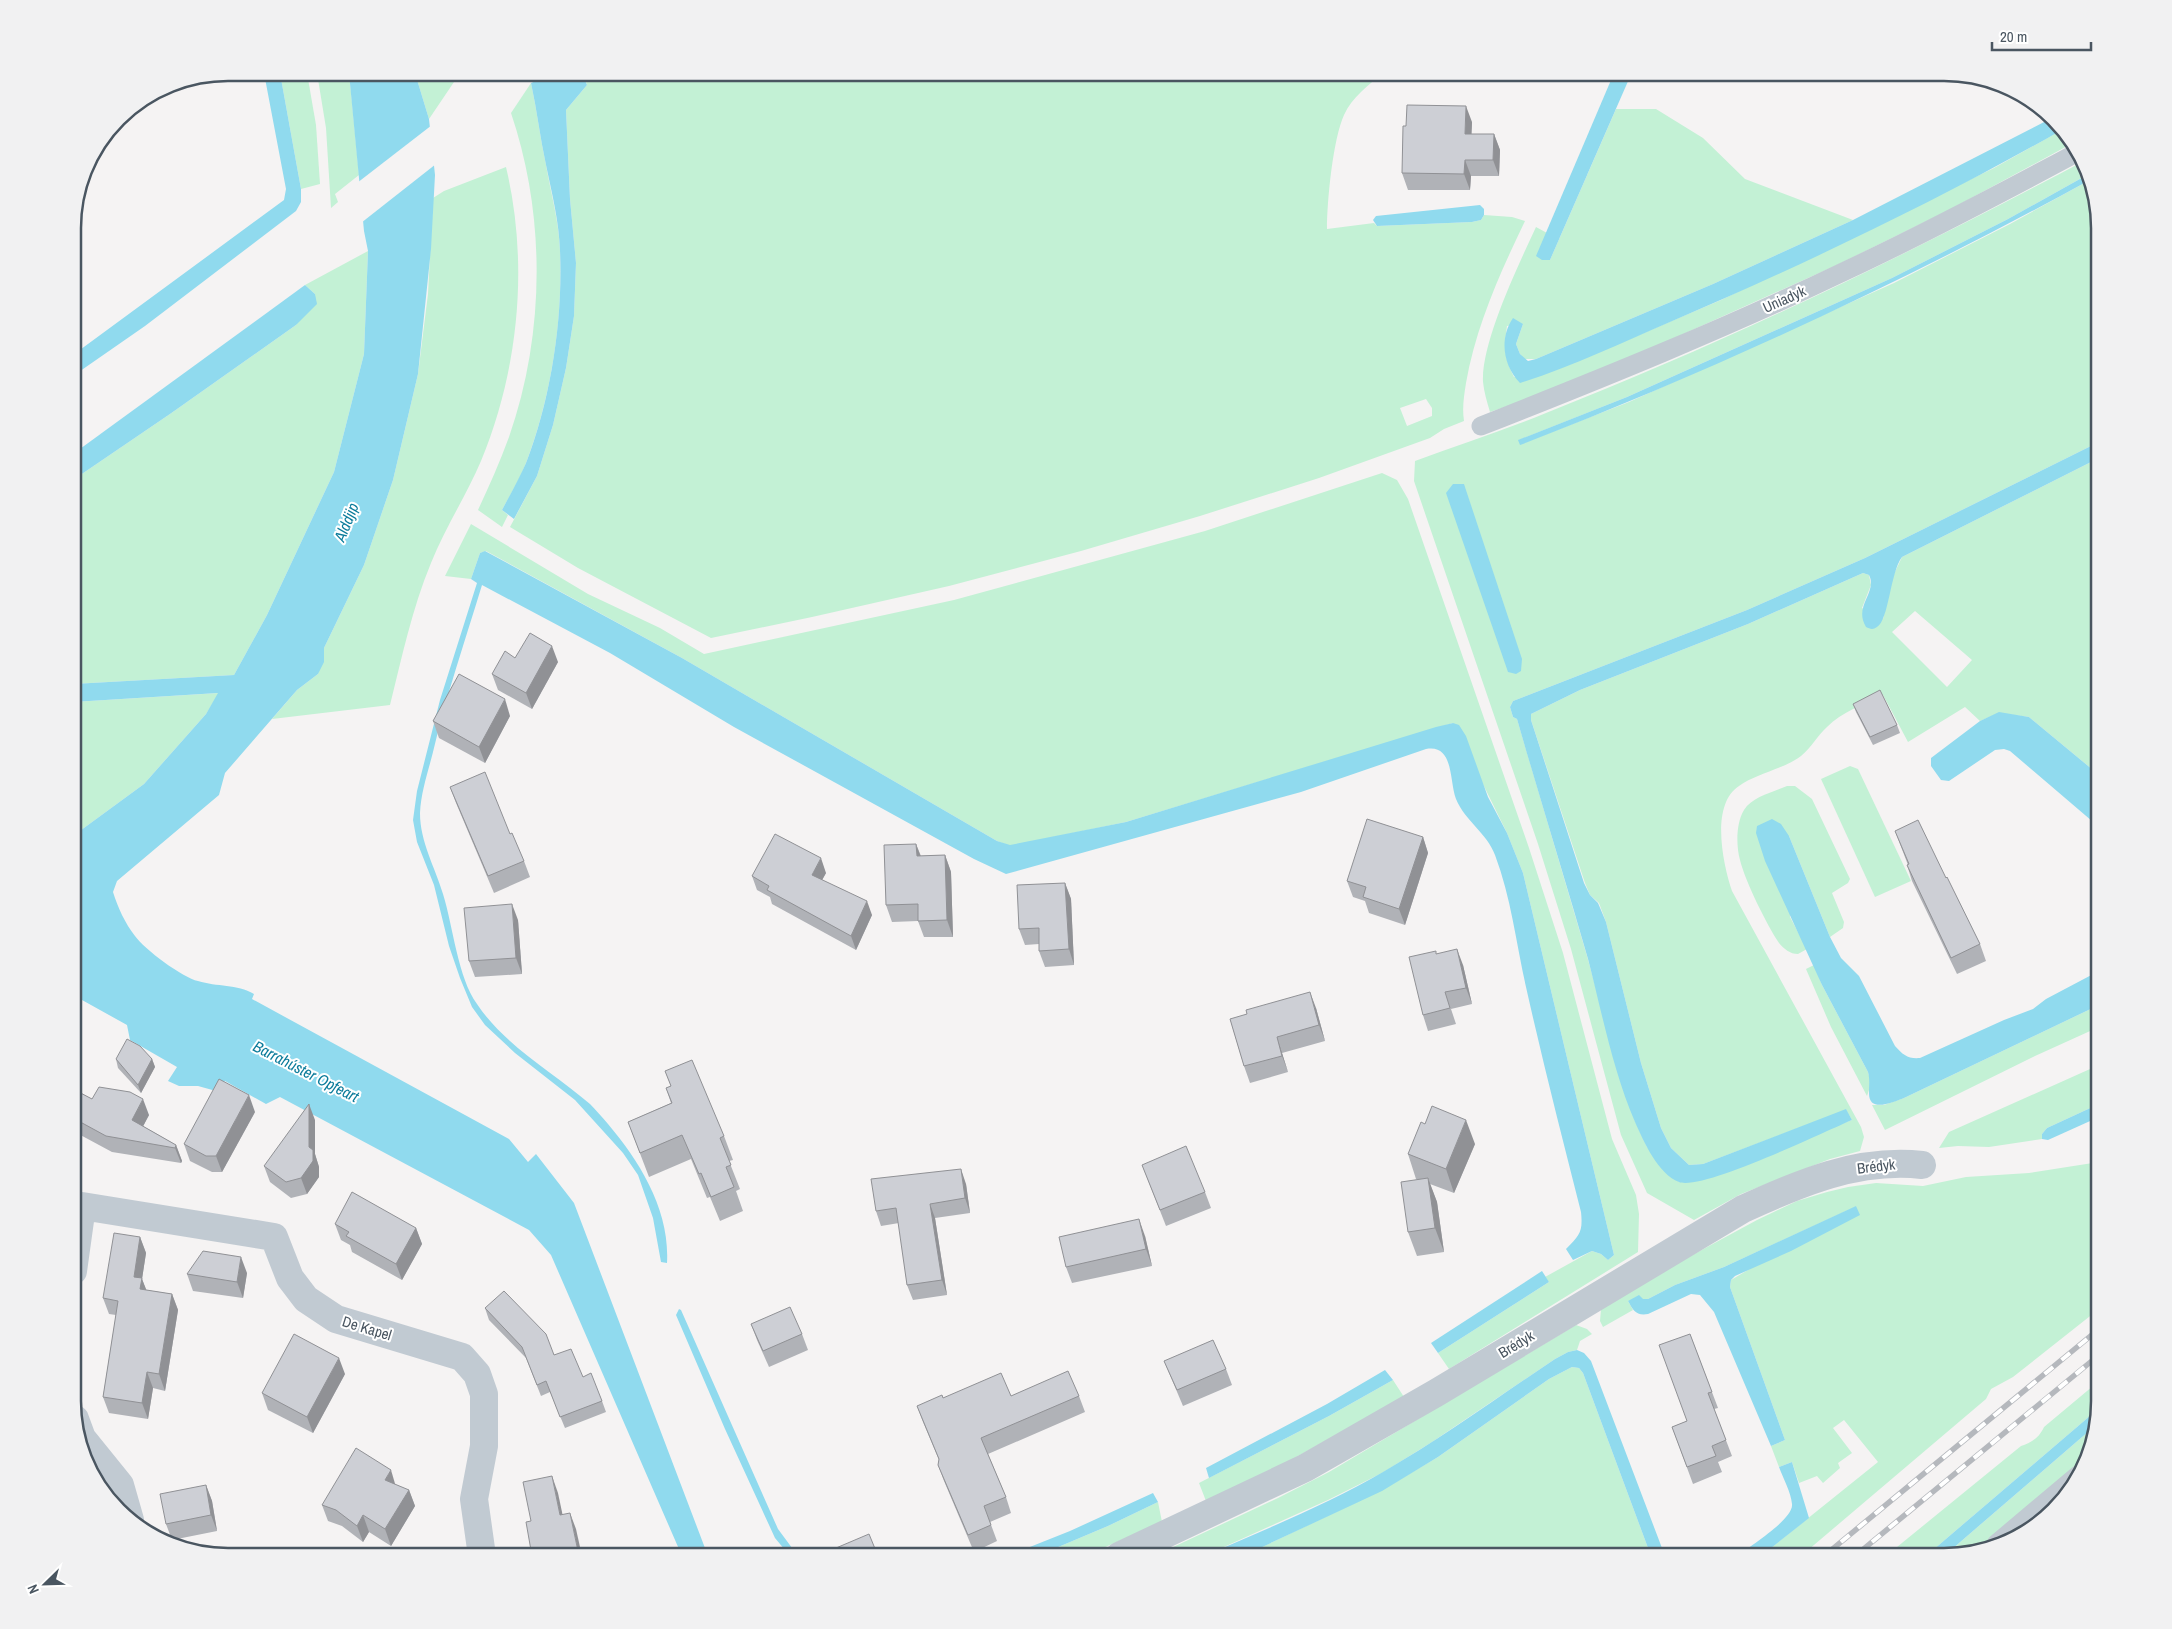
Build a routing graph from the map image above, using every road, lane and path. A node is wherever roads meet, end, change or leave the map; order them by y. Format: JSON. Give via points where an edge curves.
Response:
{"nodes":[{"id":1,"x":2072,"y":155,"type":"edge"},
{"id":2,"x":1481,"y":426,"type":"dead end"},
{"id":3,"x":1922,"y":1166,"type":"dead end"},
{"id":4,"x":82,"y":1206,"type":"edge"},
{"id":5,"x":88,"y":1446,"type":"edge"},
{"id":6,"x":2060,"y":1490,"type":"edge"},
{"id":7,"x":126,"y":1507,"type":"edge"},
{"id":8,"x":2009,"y":1533,"type":"edge"},
{"id":9,"x":481,"y":1548,"type":"edge"},
{"id":10,"x":1135,"y":1548,"type":"edge"}],
"edges":[{"from":1,"to":2,"type":"lane","name":"Uniadyk","via":[[1957,217],[1841,273],[1663,354]]},
{"from":3,"to":10,"type":"street","name":"Brédyk","via":[[1882,1164],[1843,1171],[1791,1187],[1743,1209],[1305,1468]]},
{"from":4,"to":9,"type":"street","name":"De Kapel","via":[[274,1237],[295,1285],[306,1299],[336,1319],[462,1357],[477,1374],[484,1394],[484,1446],[474,1499]]},
{"from":5,"to":7,"type":"street","via":[[120,1485]]},
{"from":6,"to":8,"type":"lane"}]}
